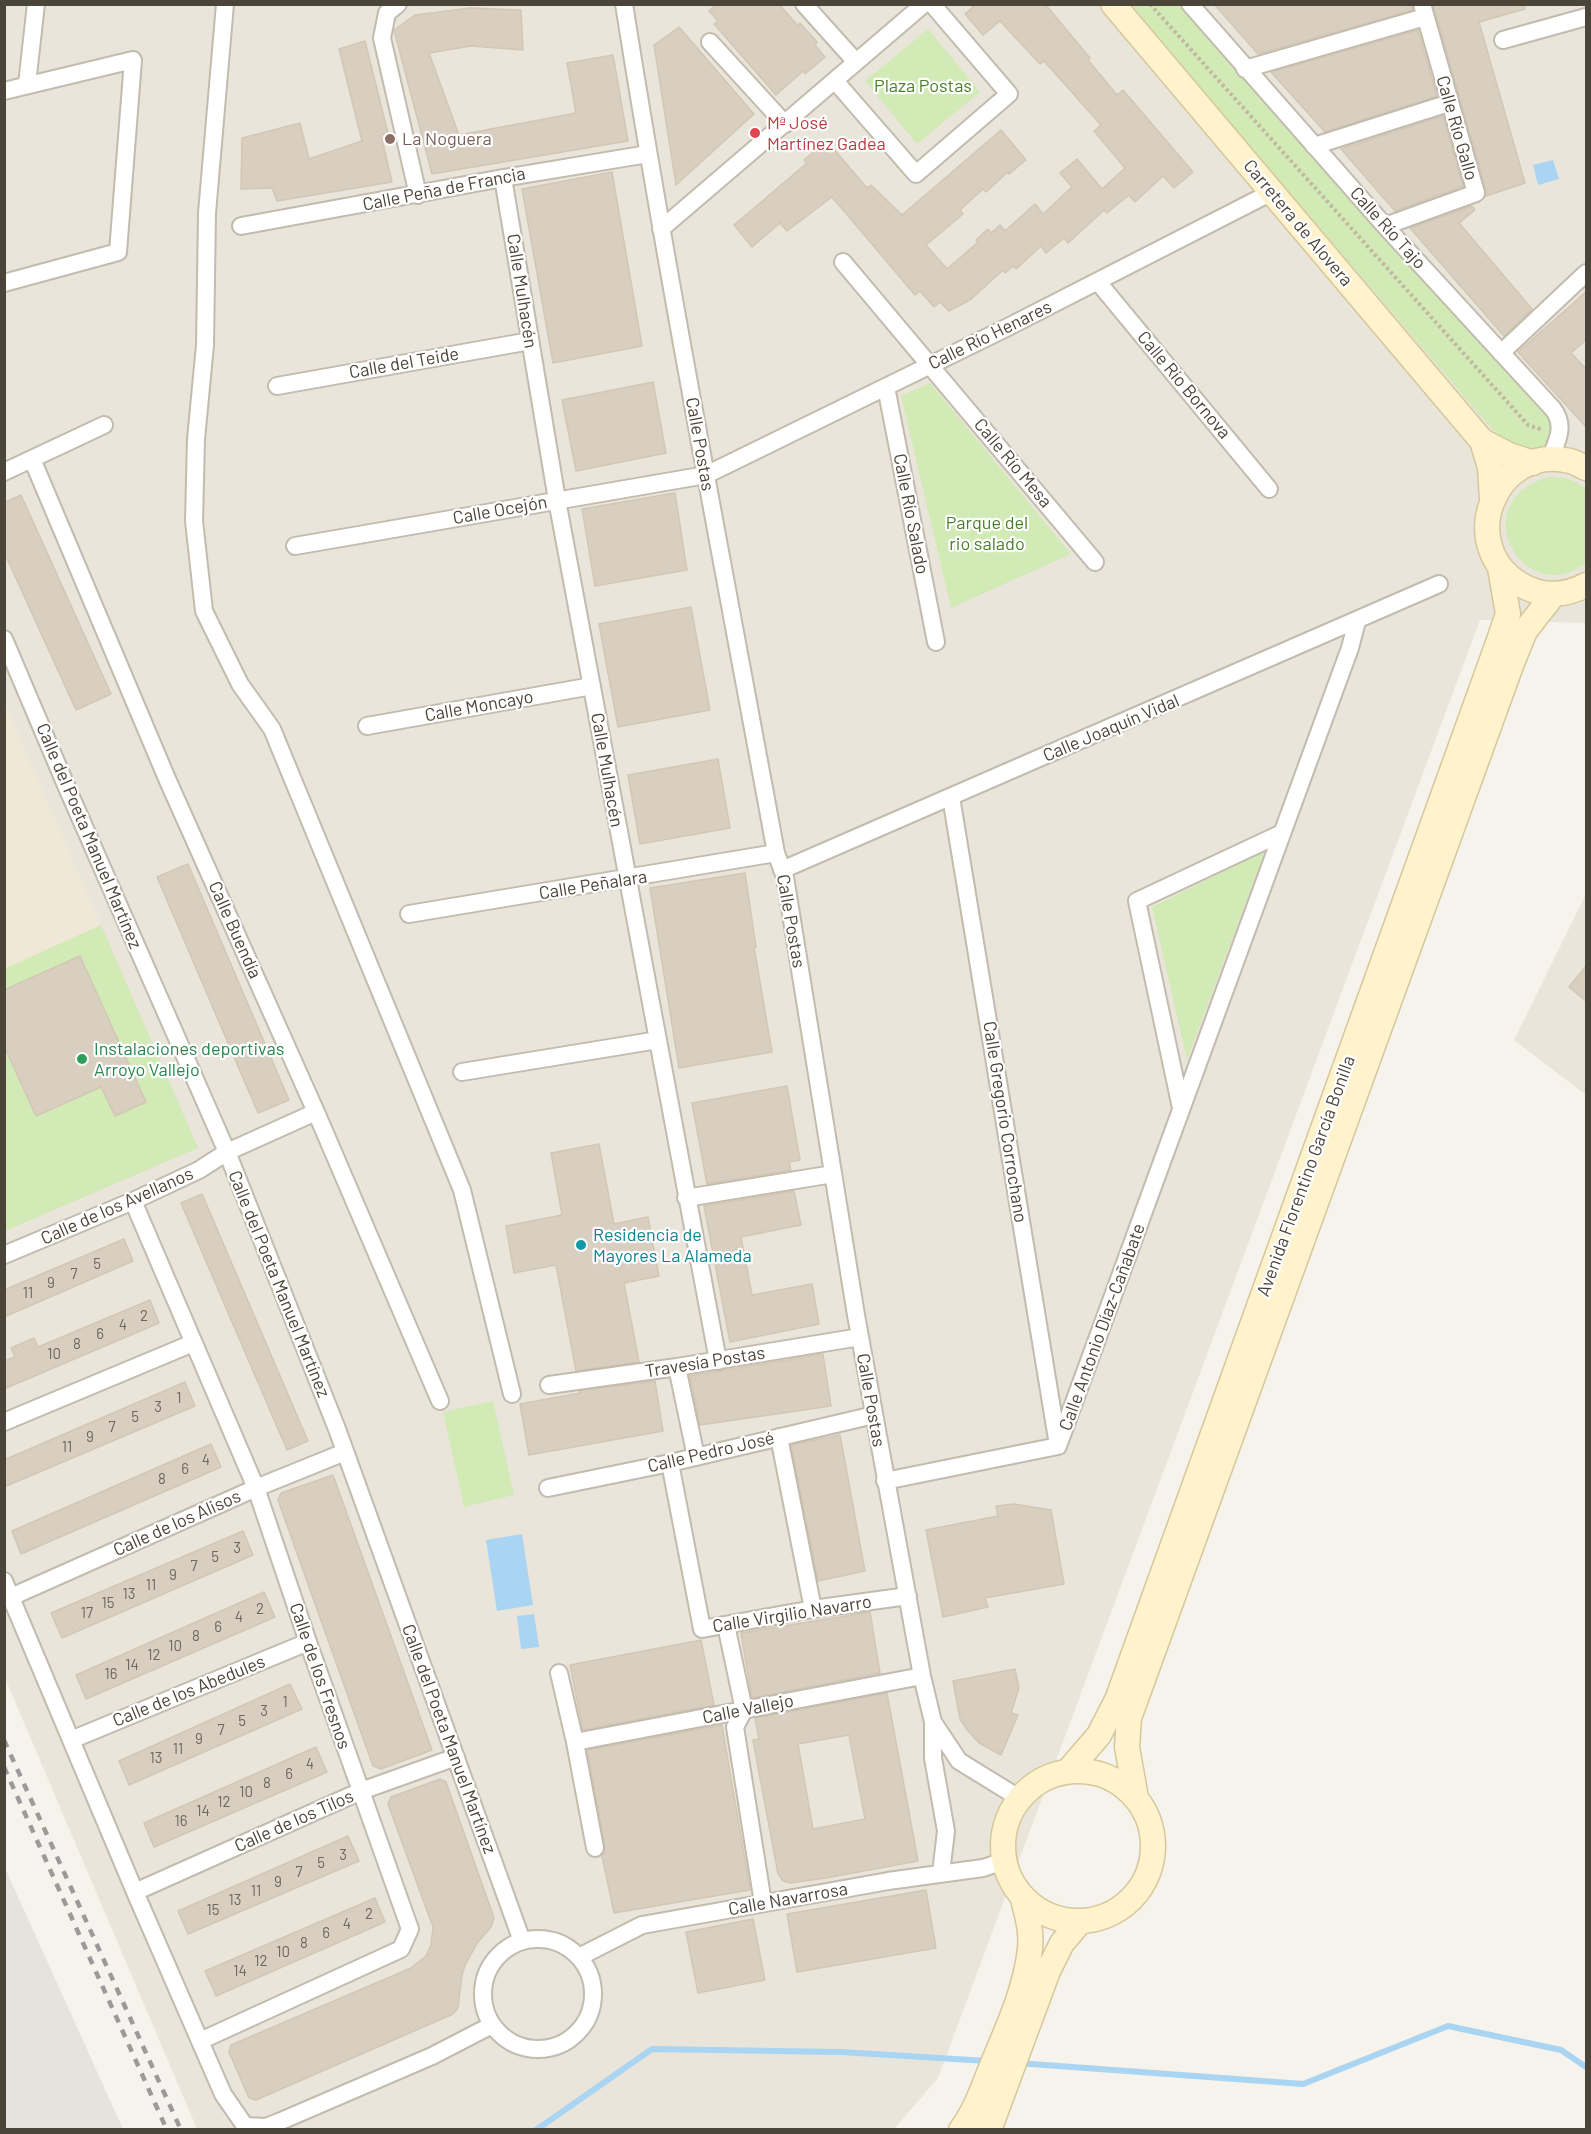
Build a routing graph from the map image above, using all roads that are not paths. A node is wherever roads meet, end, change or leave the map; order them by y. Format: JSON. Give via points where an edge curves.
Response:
{"nodes":[{"id":1,"x":36,"y":4,"type":"edge"},
{"id":2,"x":225,"y":4,"type":"edge"},
{"id":3,"x":398,"y":4,"type":"edge"},
{"id":4,"x":624,"y":4,"type":"edge"},
{"id":5,"x":804,"y":4,"type":"edge"},
{"id":6,"x":924,"y":4,"type":"edge"},
{"id":7,"x":932,"y":4,"type":"edge"},
{"id":8,"x":1113,"y":4,"type":"edge"},
{"id":9,"x":1190,"y":4,"type":"edge"},
{"id":10,"x":1424,"y":11,"type":"edge"},
{"id":11,"x":1587,"y":17,"type":"edge"},
{"id":12,"x":1503,"y":40,"type":"dead end"},
{"id":13,"x":710,"y":42,"type":"dead end"},
{"id":14,"x":856,"y":62,"type":"junction"},
{"id":15,"x":1245,"y":69,"type":"junction"},
{"id":16,"x":836,"y":82,"type":"junction"},
{"id":17,"x":27,"y":84,"type":"junction"},
{"id":18,"x":4,"y":91,"type":"edge"},
{"id":19,"x":1449,"y":103,"type":"junction"},
{"id":20,"x":785,"y":124,"type":"junction"},
{"id":21,"x":1314,"y":146,"type":"junction"},
{"id":22,"x":648,"y":154,"type":"junction"},
{"id":23,"x":503,"y":178,"type":"junction"},
{"id":24,"x":1272,"y":192,"type":"junction"},
{"id":25,"x":418,"y":195,"type":"junction"},
{"id":26,"x":241,"y":226,"type":"dead end"},
{"id":27,"x":1385,"y":226,"type":"junction"},
{"id":28,"x":661,"y":229,"type":"junction"},
{"id":29,"x":843,"y":262,"type":"dead end"},
{"id":30,"x":1587,"y":273,"type":"edge"},
{"id":31,"x":1098,"y":282,"type":"junction"},
{"id":32,"x":4,"y":283,"type":"edge"},
{"id":33,"x":530,"y":341,"type":"junction"},
{"id":34,"x":1501,"y":353,"type":"junction"},
{"id":35,"x":931,"y":365,"type":"junction"},
{"id":36,"x":277,"y":386,"type":"dead end"},
{"id":37,"x":886,"y":387,"type":"junction"},
{"id":38,"x":104,"y":425,"type":"dead end"},
{"id":39,"x":1482,"y":441,"type":"junction"},
{"id":40,"x":32,"y":459,"type":"junction"},
{"id":41,"x":1565,"y":463,"type":"edge"},
{"id":42,"x":4,"y":472,"type":"edge"},
{"id":43,"x":706,"y":475,"type":"junction"},
{"id":44,"x":1269,"y":489,"type":"dead end"},
{"id":45,"x":1492,"y":499,"type":"junction"},
{"id":46,"x":557,"y":500,"type":"junction"},
{"id":47,"x":295,"y":546,"type":"dead end"},
{"id":48,"x":1095,"y":562,"type":"dead end"},
{"id":49,"x":1500,"y":568,"type":"junction"},
{"id":50,"x":1440,"y":584,"type":"dead end"},
{"id":51,"x":1575,"y":591,"type":"edge"},
{"id":52,"x":1357,"y":621,"type":"junction"},
{"id":53,"x":4,"y":639,"type":"edge"},
{"id":54,"x":936,"y":642,"type":"dead end"},
{"id":55,"x":591,"y":686,"type":"junction"},
{"id":56,"x":367,"y":726,"type":"dead end"},
{"id":57,"x":951,"y":797,"type":"junction"},
{"id":58,"x":1282,"y":833,"type":"junction"},
{"id":59,"x":776,"y":853,"type":"junction"},
{"id":60,"x":782,"y":870,"type":"junction"},
{"id":61,"x":627,"y":879,"type":"junction"},
{"id":62,"x":409,"y":914,"type":"dead end"},
{"id":63,"x":658,"y":1040,"type":"junction"},
{"id":64,"x":462,"y":1072,"type":"dead end"},
{"id":65,"x":1181,"y":1109,"type":"junction"},
{"id":66,"x":316,"y":1112,"type":"junction"},
{"id":67,"x":226,"y":1152,"type":"junction"},
{"id":68,"x":832,"y":1174,"type":"junction"},
{"id":69,"x":686,"y":1198,"type":"junction"},
{"id":70,"x":133,"y":1201,"type":"junction"},
{"id":71,"x":4,"y":1255,"type":"edge"},
{"id":72,"x":860,"y":1337,"type":"junction"},
{"id":73,"x":193,"y":1343,"type":"junction"},
{"id":74,"x":718,"y":1361,"type":"junction"},
{"id":75,"x":677,"y":1367,"type":"junction"},
{"id":76,"x":549,"y":1385,"type":"dead end"},
{"id":77,"x":512,"y":1394,"type":"dead end"},
{"id":78,"x":440,"y":1401,"type":"dead end"},
{"id":79,"x":874,"y":1415,"type":"junction"},
{"id":80,"x":4,"y":1422,"type":"edge"},
{"id":81,"x":779,"y":1437,"type":"junction"},
{"id":82,"x":1058,"y":1446,"type":"junction"},
{"id":83,"x":345,"y":1452,"type":"junction"},
{"id":84,"x":696,"y":1456,"type":"junction"},
{"id":85,"x":670,"y":1463,"type":"junction"},
{"id":86,"x":885,"y":1481,"type":"junction"},
{"id":87,"x":256,"y":1488,"type":"junction"},
{"id":88,"x":548,"y":1488,"type":"dead end"},
{"id":89,"x":4,"y":1581,"type":"edge"},
{"id":90,"x":908,"y":1596,"type":"junction"},
{"id":91,"x":11,"y":1597,"type":"junction"},
{"id":92,"x":813,"y":1609,"type":"junction"},
{"id":93,"x":726,"y":1625,"type":"junction"},
{"id":94,"x":308,"y":1642,"type":"junction"},
{"id":95,"x":559,"y":1673,"type":"dead end"},
{"id":96,"x":922,"y":1676,"type":"junction"},
{"id":97,"x":744,"y":1710,"type":"junction"},
{"id":98,"x":933,"y":1722,"type":"junction"},
{"id":99,"x":71,"y":1740,"type":"junction"},
{"id":100,"x":575,"y":1742,"type":"junction"},
{"id":101,"x":456,"y":1757,"type":"junction"},
{"id":102,"x":1068,"y":1771,"type":"junction"},
{"id":103,"x":361,"y":1791,"type":"junction"},
{"id":104,"x":1019,"y":1798,"type":"junction"},
{"id":105,"x":1136,"y":1798,"type":"junction"},
{"id":106,"x":595,"y":1848,"type":"dead end"},
{"id":107,"x":1004,"y":1860,"type":"junction"},
{"id":108,"x":941,"y":1874,"type":"junction"},
{"id":109,"x":135,"y":1892,"type":"junction"},
{"id":110,"x":1023,"y":1899,"type":"junction"},
{"id":111,"x":763,"y":1903,"type":"junction"},
{"id":112,"x":1079,"y":1923,"type":"junction"},
{"id":113,"x":522,"y":1941,"type":"junction"},
{"id":114,"x":579,"y":1957,"type":"junction"},
{"id":115,"x":492,"y":2025,"type":"junction"},
{"id":116,"x":201,"y":2041,"type":"junction"},
{"id":117,"x":961,"y":2130,"type":"edge"},
{"id":118,"x":989,"y":2130,"type":"edge"}],
"edges":[{"from":1,"to":17,"type":"street"},
{"from":2,"to":77,"type":"street","via":[[207,213],[205,345],[196,439],[194,522],[204,611],[240,684],[272,729],[462,1190]]},
{"from":3,"to":25,"type":"street","via":[[387,13],[382,38]]},
{"from":4,"to":22,"type":"street","name":"Calle Postas"},
{"from":5,"to":14,"type":"street"},
{"from":6,"to":14,"type":"street"},
{"from":7,"to":16,"type":"street","via":[[1009,93],[916,174]]},
{"from":8,"to":24,"type":"street","name":"Carretera de Alovera"},
{"from":9,"to":15,"type":"street","name":"Calle Río Tajo"},
{"from":10,"to":15,"type":"street"},
{"from":10,"to":19,"type":"street","name":"Calle Río Gallo"},
{"from":11,"to":12,"type":"street"},
{"from":13,"to":20,"type":"street"},
{"from":14,"to":16,"type":"street"},
{"from":15,"to":21,"type":"street","name":"Calle Río Tajo"},
{"from":16,"to":20,"type":"street"},
{"from":17,"to":18,"type":"street"},
{"from":17,"to":32,"type":"street","via":[[133,60],[118,252]]},
{"from":19,"to":21,"type":"street"},
{"from":19,"to":27,"type":"street","name":"Calle Río Gallo","via":[[1476,193]]},
{"from":20,"to":28,"type":"street"},
{"from":21,"to":27,"type":"street","name":"Calle Río Tajo"},
{"from":22,"to":23,"type":"street","name":"Calle Peña de Francia"},
{"from":22,"to":28,"type":"street","name":"Calle Postas"},
{"from":23,"to":25,"type":"street","name":"Calle Peña de Francia"},
{"from":23,"to":33,"type":"street","name":"Calle Mulhacén"},
{"from":24,"to":31,"type":"street","name":"Calle Río Henares"},
{"from":24,"to":39,"type":"street","name":"Carretera de Alovera"},
{"from":25,"to":26,"type":"street","name":"Calle Peña de Francia"},
{"from":27,"to":34,"type":"street","name":"Calle Río Tajo"},
{"from":28,"to":43,"type":"street","name":"Calle Postas"},
{"from":29,"to":35,"type":"street","name":"Calle Río Mesa"},
{"from":30,"to":34,"type":"street"},
{"from":31,"to":35,"type":"street","name":"Calle Río Henares"},
{"from":31,"to":44,"type":"street","name":"Calle Río Bornova"},
{"from":33,"to":36,"type":"street","name":"Calle del Teide"},
{"from":33,"to":46,"type":"street","name":"Calle Mulhacén"},
{"from":34,"to":41,"type":"street","name":"Calle Río Tajo","via":[[1559,417]]},
{"from":35,"to":37,"type":"street","name":"Calle Río Henares"},
{"from":35,"to":48,"type":"street","name":"Calle Río Mesa"},
{"from":37,"to":43,"type":"street","name":"Calle Río Henares"},
{"from":37,"to":54,"type":"street","name":"Calle Río Salado"},
{"from":38,"to":40,"type":"street"},
{"from":39,"to":41,"type":"street","name":"Carretera de Alovera","via":[[1509,455]]},
{"from":39,"to":45,"type":"street","name":"Carretera de Alovera","via":[[1490,467]]},
{"from":40,"to":42,"type":"street"},
{"from":40,"to":66,"type":"street","name":"Calle Buendía","via":[[168,781]]},
{"from":41,"to":45,"type":"street","via":[[1516,471]]},
{"from":43,"to":46,"type":"street","name":"Calle Ocejón"},
{"from":43,"to":59,"type":"street","name":"Calle Postas"},
{"from":45,"to":49,"type":"street","name":"Avenida Florentino García Bonilla","via":[[1487,535]]},
{"from":46,"to":47,"type":"street","name":"Calle Ocejón"},
{"from":46,"to":55,"type":"street","name":"Calle Mulhacén"},
{"from":49,"to":51,"type":"street","via":[[1533,591]]},
{"from":49,"to":102,"type":"street","name":"Avenida Florentino García Bonilla","via":[[1508,614],[1498,643],[1117,1700],[1099,1735]]},
{"from":50,"to":52,"type":"street","name":"Calle Joaquín Vidal"},
{"from":51,"to":105,"type":"street","name":"Avenida Florentino García Bonilla","via":[[1526,631],[1512,663],[1130,1718],[1127,1747]]},
{"from":52,"to":57,"type":"street","name":"Calle Joaquín Vidal"},
{"from":52,"to":58,"type":"street","name":"Calle Antonio Díaz-Cañabate"},
{"from":53,"to":67,"type":"street","name":"Calle del Poeta Manuel Martínez"},
{"from":55,"to":56,"type":"street","name":"Calle Moncayo"},
{"from":55,"to":61,"type":"street","name":"Calle Mulhacén"},
{"from":57,"to":60,"type":"street","name":"Calle Joaquín Vidal"},
{"from":57,"to":82,"type":"street","name":"Calle Gregorio Corrochano"},
{"from":58,"to":65,"type":"street","name":"Calle Antonio Díaz-Cañabate"},
{"from":58,"to":65,"type":"street","via":[[1137,901]]},
{"from":59,"to":60,"type":"street","name":"Calle Postas"},
{"from":59,"to":61,"type":"street","name":"Calle Peñalara"},
{"from":60,"to":68,"type":"street","name":"Calle Postas"},
{"from":61,"to":62,"type":"street","name":"Calle Peñalara"},
{"from":61,"to":63,"type":"street","name":"Calle Mulhacén"},
{"from":63,"to":64,"type":"street"},
{"from":63,"to":69,"type":"street","name":"Calle Mulhacén"},
{"from":65,"to":82,"type":"street","name":"Calle Antonio Díaz-Cañabate"},
{"from":66,"to":67,"type":"street","name":"Calle de los Avellanos"},
{"from":66,"to":78,"type":"street","name":"Calle Buendía"},
{"from":67,"to":70,"type":"street","name":"Calle de los Avellanos","via":[[199,1170]]},
{"from":67,"to":83,"type":"street","name":"Calle del Poeta Manuel Martínez"},
{"from":68,"to":69,"type":"street"},
{"from":68,"to":72,"type":"street","name":"Calle Postas"},
{"from":69,"to":74,"type":"street","name":"Calle Mulhacén"},
{"from":70,"to":71,"type":"street","name":"Calle de los Avellanos"},
{"from":70,"to":73,"type":"street","name":"Calle de los Fresnos"},
{"from":72,"to":74,"type":"street","name":"Travesía Postas"},
{"from":72,"to":79,"type":"street","name":"Calle Postas"},
{"from":73,"to":80,"type":"street"},
{"from":73,"to":87,"type":"street","name":"Calle de los Fresnos"},
{"from":74,"to":75,"type":"street","name":"Travesía Postas"},
{"from":75,"to":76,"type":"street","name":"Travesía Postas"},
{"from":75,"to":84,"type":"street"},
{"from":79,"to":81,"type":"street","name":"Calle Pedro José"},
{"from":79,"to":86,"type":"street","name":"Calle Postas"},
{"from":81,"to":84,"type":"street","name":"Calle Pedro José"},
{"from":81,"to":92,"type":"street"},
{"from":82,"to":86,"type":"street","name":"Calle Antonio Díaz-Cañabate"},
{"from":83,"to":87,"type":"street","name":"Calle de los Alisos"},
{"from":83,"to":101,"type":"street","name":"Calle del Poeta Manuel Martínez"},
{"from":84,"to":85,"type":"street","name":"Calle Pedro José"},
{"from":85,"to":88,"type":"street","name":"Calle Pedro José"},
{"from":85,"to":93,"type":"street","name":"Calle Virgilio Navarro","via":[[702,1629]]},
{"from":86,"to":90,"type":"street","name":"Calle Postas"},
{"from":87,"to":91,"type":"street","name":"Calle de los Alisos"},
{"from":87,"to":94,"type":"street","name":"Calle de los Fresnos"},
{"from":89,"to":91,"type":"street"},
{"from":90,"to":92,"type":"street","name":"Calle Virgilio Navarro"},
{"from":90,"to":96,"type":"street","name":"Calle Postas"},
{"from":91,"to":99,"type":"street"},
{"from":92,"to":93,"type":"street","name":"Calle Virgilio Navarro"},
{"from":93,"to":97,"type":"street"},
{"from":94,"to":99,"type":"street","name":"Calle de los Abedules"},
{"from":94,"to":103,"type":"street","name":"Calle de los Fresnos"},
{"from":95,"to":100,"type":"street"},
{"from":96,"to":97,"type":"street","name":"Calle Vallejo"},
{"from":96,"to":98,"type":"street","name":"Calle Postas"},
{"from":97,"to":100,"type":"street","name":"Calle Vallejo"},
{"from":97,"to":111,"type":"street","via":[[735,1726]]},
{"from":98,"to":104,"type":"street","name":"Calle Postas","via":[[959,1761]]},
{"from":98,"to":108,"type":"street","via":[[933,1758],[946,1831]]},
{"from":99,"to":109,"type":"street"},
{"from":100,"to":106,"type":"street"},
{"from":101,"to":103,"type":"street","name":"Calle de los Tilos"},
{"from":101,"to":113,"type":"street","name":"Calle del Poeta Manuel Martínez"},
{"from":102,"to":104,"type":"street","via":[[1038,1781]]},
{"from":102,"to":105,"type":"street","via":[[1114,1780]]},
{"from":103,"to":109,"type":"street","name":"Calle de los Tilos"},
{"from":103,"to":116,"type":"street","name":"Calle de los Fresnos","via":[[410,1929],[401,1948]]},
{"from":104,"to":107,"type":"street","via":[[1003,1833]]},
{"from":105,"to":112,"type":"street","via":[[1148,1818],[1153,1847],[1150,1867],[1136,1893],[1121,1908]]},
{"from":107,"to":108,"type":"street","name":"Calle Navarrosa","via":[[982,1868]]},
{"from":107,"to":110,"type":"street"},
{"from":108,"to":111,"type":"street","name":"Calle Navarrosa"},
{"from":109,"to":116,"type":"street"},
{"from":110,"to":112,"type":"street","via":[[1052,1917]]},
{"from":110,"to":117,"type":"street","via":[[1030,1948],[1021,1991],[1000,2048]]},
{"from":111,"to":114,"type":"street","name":"Calle Navarrosa","via":[[642,1925]]},
{"from":112,"to":118,"type":"street","via":[[1062,1943],[1048,1971]]},
{"from":113,"to":114,"type":"street","via":[[553,1940]]},
{"from":113,"to":115,"type":"street","via":[[494,1960],[486,1976],[484,2009]]},
{"from":114,"to":115,"type":"street","via":[[590,1972],[594,1990],[585,2025],[573,2038],[538,2050],[512,2043]]},
{"from":115,"to":116,"type":"street","via":[[432,2056],[266,2127],[245,2126],[223,2094]]}]}
